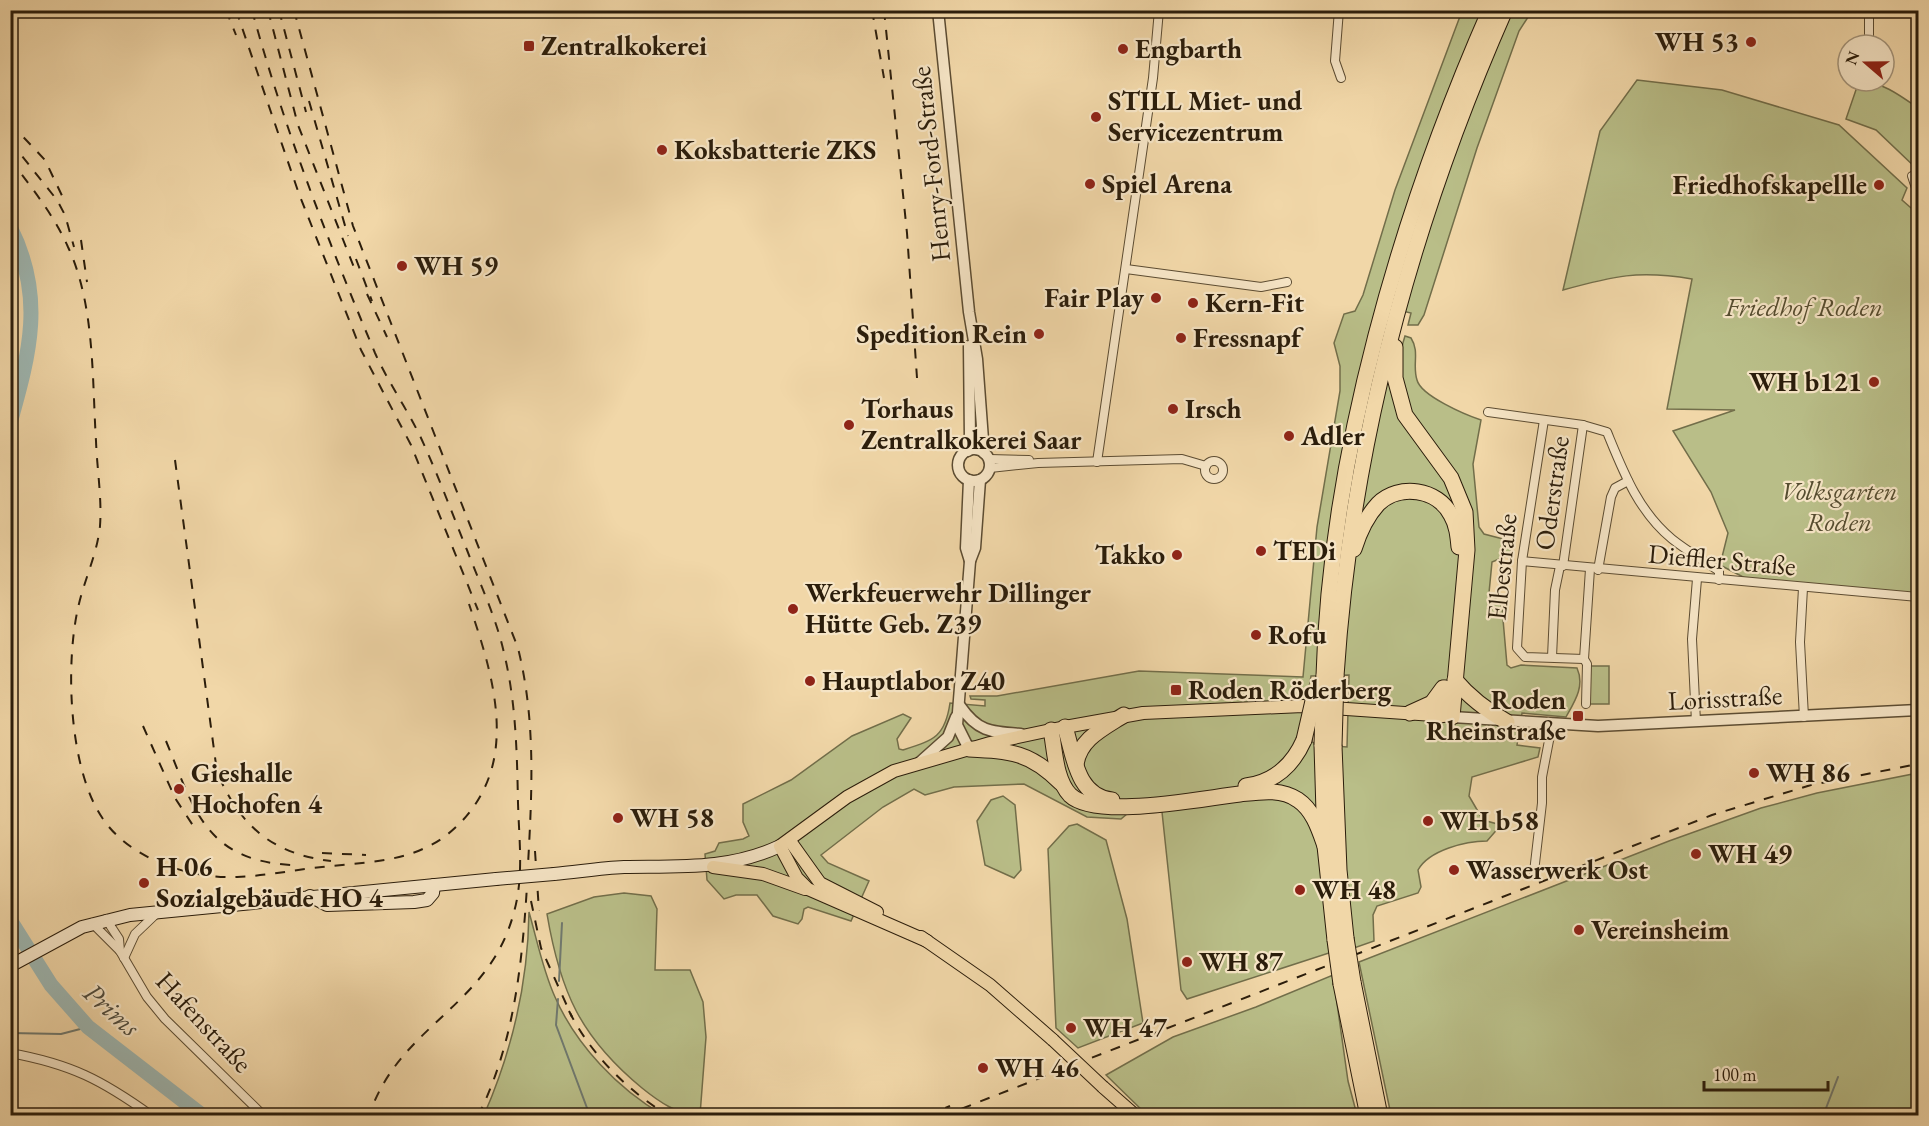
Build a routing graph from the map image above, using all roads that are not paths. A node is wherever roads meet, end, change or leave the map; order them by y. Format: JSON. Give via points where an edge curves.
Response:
{"nodes":[{"id":1,"x":938,"y":10,"type":"edge"},
{"id":2,"x":1158,"y":10,"type":"edge"},
{"id":3,"x":1339,"y":10,"type":"edge"},
{"id":4,"x":1490,"y":10,"type":"edge"},
{"id":5,"x":1505,"y":10,"type":"edge"},
{"id":6,"x":1869,"y":10,"type":"edge"},
{"id":7,"x":1881,"y":10,"type":"edge"},
{"id":8,"x":1906,"y":10,"type":"edge"},
{"id":9,"x":1869,"y":33,"type":"edge"},
{"id":10,"x":1341,"y":78,"type":"dead end"},
{"id":11,"x":1912,"y":177,"type":"dead end"},
{"id":12,"x":1918,"y":194,"type":"edge"},
{"id":13,"x":1126,"y":269,"type":"junction"},
{"id":14,"x":1287,"y":282,"type":"dead end"},
{"id":15,"x":1395,"y":309,"type":"junction"},
{"id":16,"x":969,"y":312,"type":"junction"},
{"id":17,"x":1387,"y":342,"type":"junction"},
{"id":18,"x":1488,"y":412,"type":"dead end"},
{"id":19,"x":1544,"y":420,"type":"junction"},
{"id":20,"x":1583,"y":425,"type":"junction"},
{"id":21,"x":968,"y":451,"type":"junction"},
{"id":22,"x":988,"y":460,"type":"junction"},
{"id":23,"x":1097,"y":462,"type":"junction"},
{"id":24,"x":1206,"y":466,"type":"dead end"},
{"id":25,"x":974,"y":480,"type":"junction"},
{"id":26,"x":1628,"y":481,"type":"junction"},
{"id":27,"x":1522,"y":561,"type":"junction"},
{"id":28,"x":1561,"y":566,"type":"junction"},
{"id":29,"x":1594,"y":570,"type":"junction"},
{"id":30,"x":1697,"y":579,"type":"junction"},
{"id":31,"x":1719,"y":580,"type":"junction"},
{"id":32,"x":1803,"y":588,"type":"junction"},
{"id":33,"x":1341,"y":596,"type":"junction"},
{"id":34,"x":1918,"y":597,"type":"edge"},
{"id":35,"x":1552,"y":657,"type":"junction"},
{"id":36,"x":1584,"y":659,"type":"junction"},
{"id":37,"x":1326,"y":676,"type":"junction"},
{"id":38,"x":1450,"y":679,"type":"junction"},
{"id":39,"x":1586,"y":704,"type":"dead end"},
{"id":40,"x":960,"y":706,"type":"junction"},
{"id":41,"x":1918,"y":710,"type":"edge"},
{"id":42,"x":1410,"y":713,"type":"junction"},
{"id":43,"x":1124,"y":715,"type":"junction"},
{"id":44,"x":1447,"y":716,"type":"junction"},
{"id":45,"x":1804,"y":717,"type":"junction"},
{"id":46,"x":1507,"y":722,"type":"junction"},
{"id":47,"x":1696,"y":722,"type":"junction"},
{"id":48,"x":1552,"y":725,"type":"junction"},
{"id":49,"x":1058,"y":728,"type":"junction"},
{"id":50,"x":1025,"y":735,"type":"junction"},
{"id":51,"x":1328,"y":746,"type":"junction"},
{"id":52,"x":969,"y":749,"type":"junction"},
{"id":53,"x":918,"y":764,"type":"junction"},
{"id":54,"x":1076,"y":765,"type":"junction"},
{"id":55,"x":1063,"y":785,"type":"junction"},
{"id":56,"x":785,"y":844,"type":"junction"},
{"id":57,"x":1325,"y":846,"type":"junction"},
{"id":58,"x":713,"y":867,"type":"junction"},
{"id":59,"x":1534,"y":872,"type":"dead end"},
{"id":60,"x":808,"y":889,"type":"junction"},
{"id":61,"x":159,"y":912,"type":"junction"},
{"id":62,"x":106,"y":919,"type":"junction"},
{"id":63,"x":92,"y":923,"type":"junction"},
{"id":64,"x":1341,"y":939,"type":"junction"},
{"id":65,"x":927,"y":941,"type":"junction"},
{"id":66,"x":122,"y":954,"type":"junction"},
{"id":67,"x":10,"y":966,"type":"edge"},
{"id":68,"x":1347,"y":983,"type":"junction"},
{"id":69,"x":10,"y":1053,"type":"edge"},
{"id":70,"x":152,"y":1116,"type":"edge"},
{"id":71,"x":264,"y":1116,"type":"edge"},
{"id":72,"x":1136,"y":1116,"type":"edge"},
{"id":73,"x":1368,"y":1116,"type":"edge"},
{"id":74,"x":1380,"y":1116,"type":"edge"}],
"edges":[{"from":1,"to":16,"type":"street","name":"Henry-Ford-Straße"},
{"from":2,"to":13,"type":"street","via":[[1153,78]]},
{"from":3,"to":10,"type":"street","via":[[1335,61]]},
{"from":4,"to":15,"type":"highway","via":[[1437,143]]},
{"from":5,"to":15,"type":"highway","via":[[1451,147]]},
{"from":6,"to":9,"type":"street"},
{"from":7,"to":8,"type":"street"},
{"from":11,"to":12,"type":"street"},
{"from":13,"to":14,"type":"street","via":[[1261,287]]},
{"from":13,"to":23,"type":"street"},
{"from":15,"to":17,"type":"highway"},
{"from":16,"to":21,"type":"street","name":"Henry-Ford-Straße"},
{"from":16,"to":22,"type":"street","name":"Henry-Ford-Straße"},
{"from":17,"to":33,"type":"highway","via":[[1363,457]]},
{"from":17,"to":37,"type":"highway","via":[[1352,446],[1324,650]]},
{"from":17,"to":38,"type":"highway","via":[[1406,415],[1451,478],[1465,512],[1467,550]]},
{"from":18,"to":19,"type":"street"},
{"from":19,"to":20,"type":"street"},
{"from":19,"to":27,"type":"street","name":"Elbestraße"},
{"from":20,"to":26,"type":"street","via":[[1607,432]]},
{"from":20,"to":28,"type":"street","name":"Oderstraße"},
{"from":21,"to":22,"type":"street","via":[[976,450]]},
{"from":21,"to":25,"type":"street","via":[[961,456],[961,474]]},
{"from":22,"to":23,"type":"street"},
{"from":22,"to":25,"type":"street"},
{"from":23,"to":24,"type":"street","via":[[1182,459]]},
{"from":25,"to":40,"type":"street","via":[[975,548],[970,561]]},
{"from":26,"to":29,"type":"street","via":[[1615,488],[1611,497]]},
{"from":26,"to":31,"type":"street","via":[[1660,527],[1719,571]]},
{"from":27,"to":28,"type":"street","name":"Dieffler Straße"},
{"from":27,"to":35,"type":"street","name":"Elbestraße","via":[[1517,648],[1525,657]]},
{"from":28,"to":29,"type":"street","name":"Dieffler Straße"},
{"from":28,"to":35,"type":"street","name":"Oderstraße","via":[[1555,590]]},
{"from":29,"to":30,"type":"street","name":"Dieffler Straße"},
{"from":29,"to":36,"type":"street"},
{"from":30,"to":31,"type":"street","name":"Dieffler Straße"},
{"from":30,"to":47,"type":"street","via":[[1692,639]]},
{"from":31,"to":32,"type":"street","name":"Dieffler Straße"},
{"from":32,"to":34,"type":"street","name":"Dieffler Straße"},
{"from":32,"to":45,"type":"street","via":[[1800,642]]},
{"from":33,"to":37,"type":"highway"},
{"from":33,"to":38,"type":"highway","via":[[1359,534],[1379,502],[1412,491],[1423,492],[1444,505],[1457,531],[1459,549]]},
{"from":35,"to":36,"type":"street","name":"Elbestraße"},
{"from":36,"to":39,"type":"street"},
{"from":37,"to":51,"type":"highway","bridge":true},
{"from":37,"to":54,"type":"highway","bridge":true,"via":[[1299,752],[1284,771],[1265,781],[1111,800],[1091,794]]},
{"from":38,"to":42,"type":"highway","via":[[1432,703]]},
{"from":38,"to":44,"type":"highway"},
{"from":38,"to":46,"type":"highway","via":[[1485,710]]},
{"from":40,"to":50,"type":"street","via":[[982,729]]},
{"from":40,"to":52,"type":"street","via":[[957,725]]},
{"from":40,"to":53,"type":"street","via":[[948,737]]},
{"from":41,"to":45,"type":"street","name":"Lorisstraße"},
{"from":42,"to":43,"type":"main road","via":[[1303,706]]},
{"from":42,"to":44,"type":"main road"},
{"from":43,"to":49,"type":"main road"},
{"from":43,"to":54,"type":"highway","via":[[1089,738]]},
{"from":44,"to":46,"type":"street","name":"Lorisstraße"},
{"from":45,"to":47,"type":"street","name":"Lorisstraße"},
{"from":46,"to":48,"type":"street","name":"Lorisstraße"},
{"from":47,"to":48,"type":"street","name":"Lorisstraße"},
{"from":48,"to":59,"type":"street","via":[[1542,777]]},
{"from":49,"to":50,"type":"main road"},
{"from":49,"to":54,"type":"highway"},
{"from":49,"to":55,"type":"highway"},
{"from":50,"to":52,"type":"main road"},
{"from":51,"to":57,"type":"highway"},
{"from":51,"to":64,"type":"highway"},
{"from":52,"to":53,"type":"main road"},
{"from":52,"to":55,"type":"highway","via":[[1018,753],[1041,765]]},
{"from":53,"to":56,"type":"main road","via":[[868,783]]},
{"from":55,"to":57,"type":"highway","via":[[1080,801],[1108,808],[1261,792],[1285,794],[1305,806],[1318,825]]},
{"from":56,"to":58,"type":"main road"},
{"from":56,"to":60,"type":"main road","via":[[797,878]]},
{"from":56,"to":65,"type":"main road","via":[[820,883]]},
{"from":57,"to":64,"type":"highway"},
{"from":58,"to":60,"type":"main road","via":[[763,874]]},
{"from":58,"to":61,"type":"main road","bridge":true,"via":[[620,867]]},
{"from":60,"to":65,"type":"main road"},
{"from":61,"to":62,"type":"main road"},
{"from":61,"to":66,"type":"street","via":[[135,934]]},
{"from":62,"to":63,"type":"main road"},
{"from":62,"to":66,"type":"street","name":"Hafenstraße","via":[[119,939]]},
{"from":63,"to":66,"type":"street","name":"Hafenstraße"},
{"from":63,"to":67,"type":"main road"},
{"from":64,"to":68,"type":"highway","bridge":true},
{"from":65,"to":72,"type":"main road","bridge":true,"via":[[990,986]]},
{"from":66,"to":71,"type":"street","name":"Hafenstraße","via":[[165,1019]]},
{"from":68,"to":73,"type":"highway"},
{"from":68,"to":74,"type":"highway"},
{"from":69,"to":70,"type":"street","via":[[70,1067],[94,1077]]}]}
